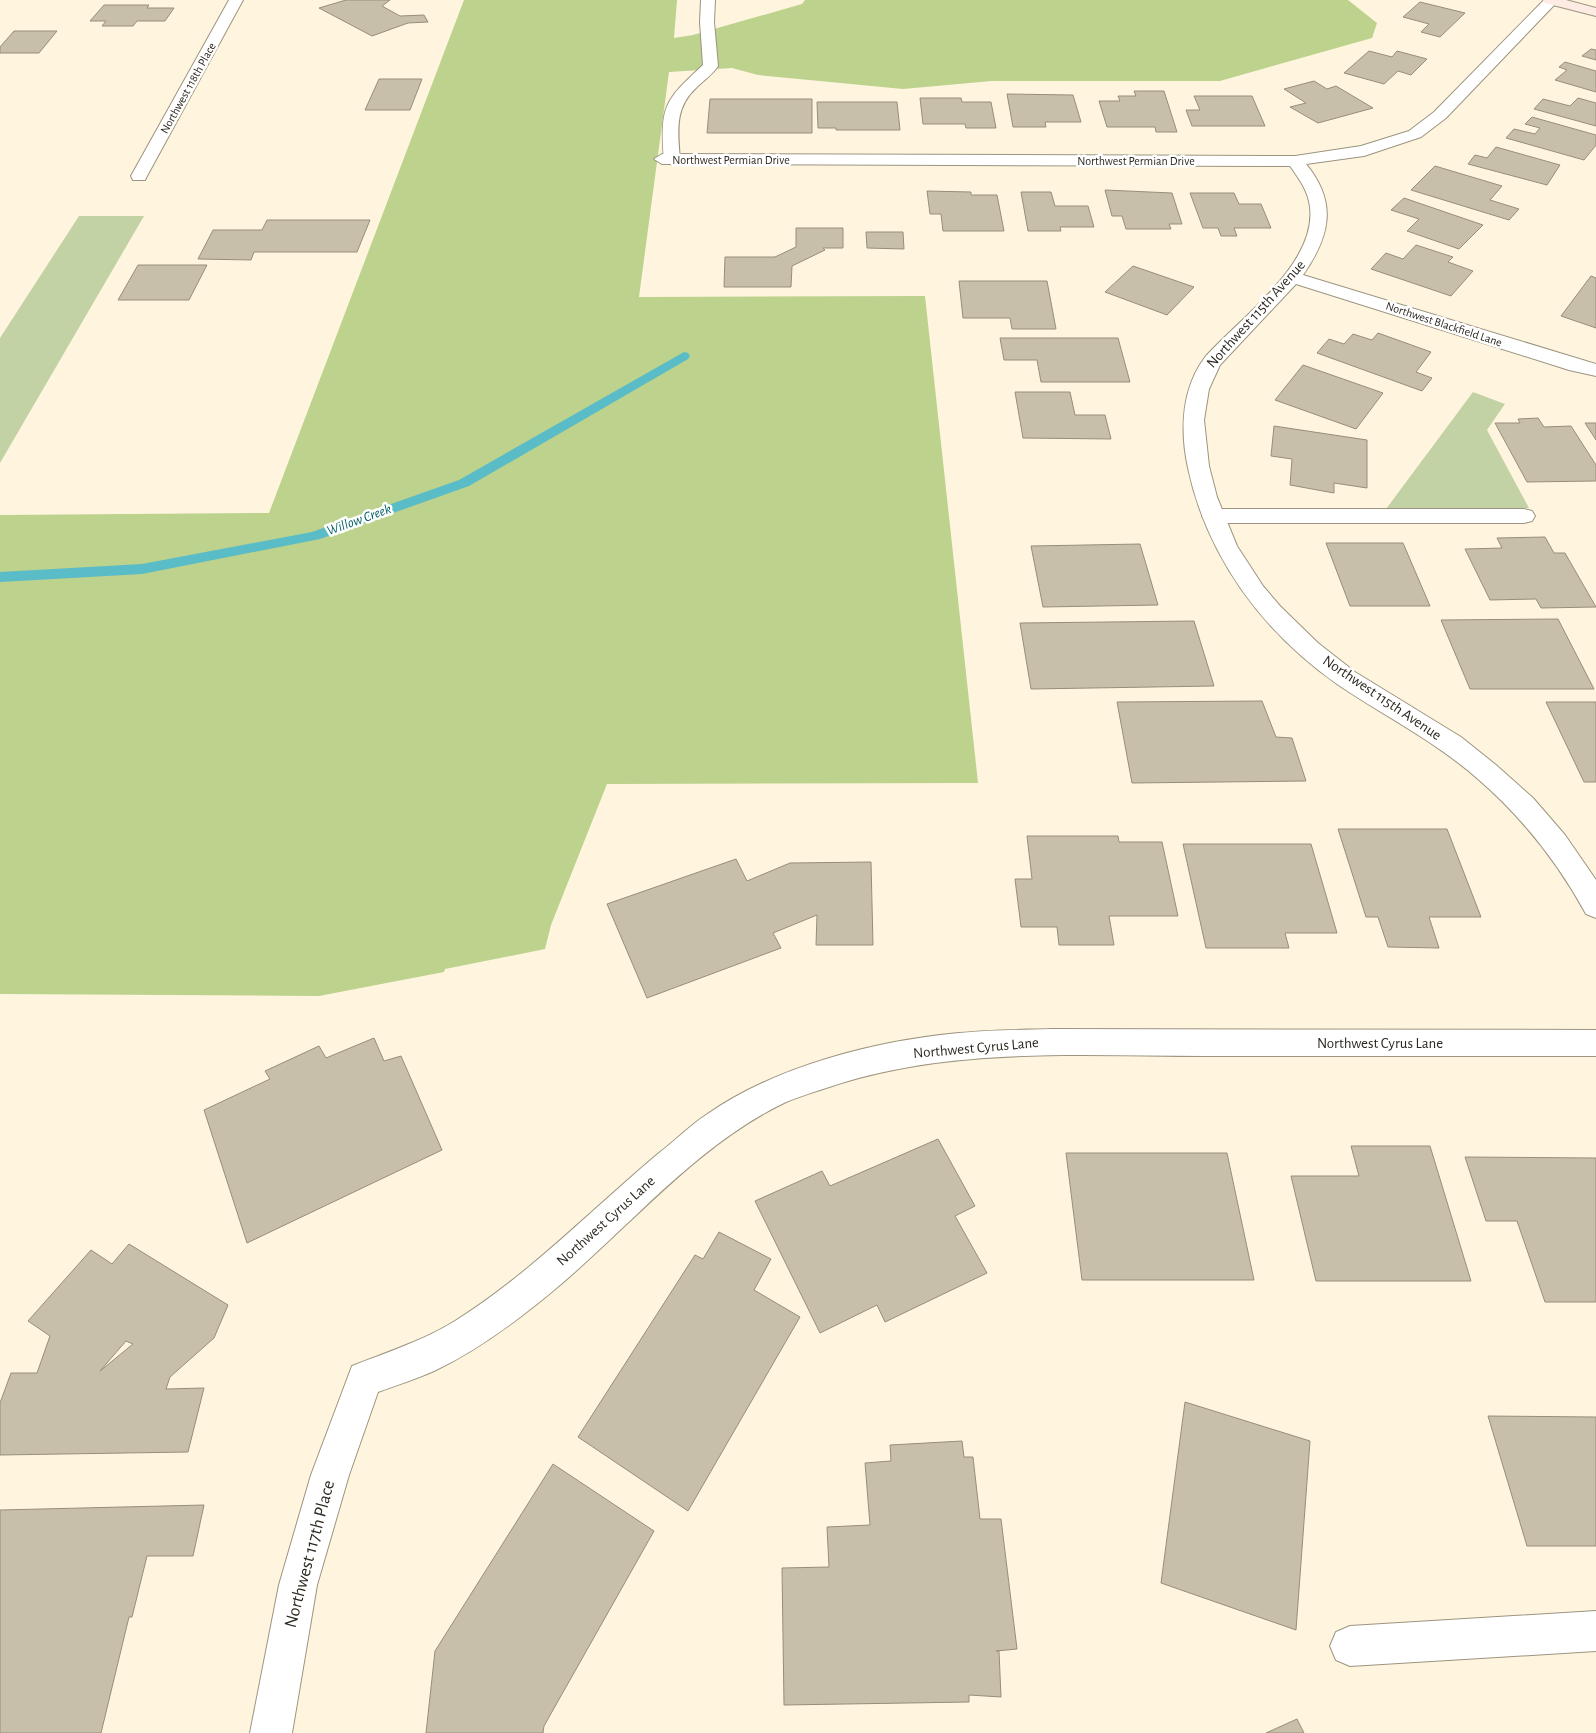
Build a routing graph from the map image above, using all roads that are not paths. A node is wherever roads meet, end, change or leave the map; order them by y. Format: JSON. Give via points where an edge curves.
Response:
{"nodes":[{"id":1,"x":236,"y":0,"type":"edge"},
{"id":2,"x":708,"y":0,"type":"edge"},
{"id":3,"x":1551,"y":0,"type":"edge"},
{"id":4,"x":1596,"y":12,"type":"edge"},
{"id":5,"x":1295,"y":162,"type":"junction"},
{"id":6,"x":140,"y":176,"type":"dead end"},
{"id":7,"x":1292,"y":276,"type":"junction"},
{"id":8,"x":1596,"y":370,"type":"edge"},
{"id":9,"x":1213,"y":516,"type":"junction"},
{"id":10,"x":1524,"y":516,"type":"dead end"},
{"id":11,"x":1596,"y":906,"type":"edge"},
{"id":12,"x":1596,"y":1043,"type":"edge"},
{"id":13,"x":365,"y":1378,"type":"joint"},
{"id":14,"x":1596,"y":1632,"type":"edge"},
{"id":15,"x":1350,"y":1646,"type":"dead end"},
{"id":16,"x":271,"y":1733,"type":"edge"}],
"edges":[{"from":1,"to":6,"type":"street","name":"Northwest 118th Place"},
{"from":2,"to":5,"type":"street","name":"Northwest Permian Drive","via":[[712,66],[674,105],[667,159]]},
{"from":3,"to":4,"type":"street"},
{"from":3,"to":5,"type":"street","name":"Northwest Permian Drive","via":[[1440,115],[1415,134],[1364,151]]},
{"from":5,"to":7,"type":"street","name":"Northwest 115th Avenue","via":[[1312,183],[1320,215],[1312,249]]},
{"from":7,"to":8,"type":"street","name":"Northwest Blackfield Lane"},
{"from":7,"to":9,"type":"street","name":"Northwest 115th Avenue","via":[[1205,371],[1192,426],[1195,452]]},
{"from":9,"to":10,"type":"street"},
{"from":9,"to":11,"type":"street","name":"Northwest 115th Avenue","via":[[1233,560],[1286,627],[1330,666],[1466,755],[1508,789],[1540,822]]},
{"from":12,"to":13,"type":"street","name":"Northwest Cyrus Lane","via":[[1051,1042],[960,1046],[908,1053],[846,1067],[777,1091],[717,1125],[504,1308],[422,1358]]},
{"from":13,"to":16,"type":"street","name":"Northwest 117th Place","via":[[330,1475],[298,1585]]},
{"from":14,"to":15,"type":"street"}]}
